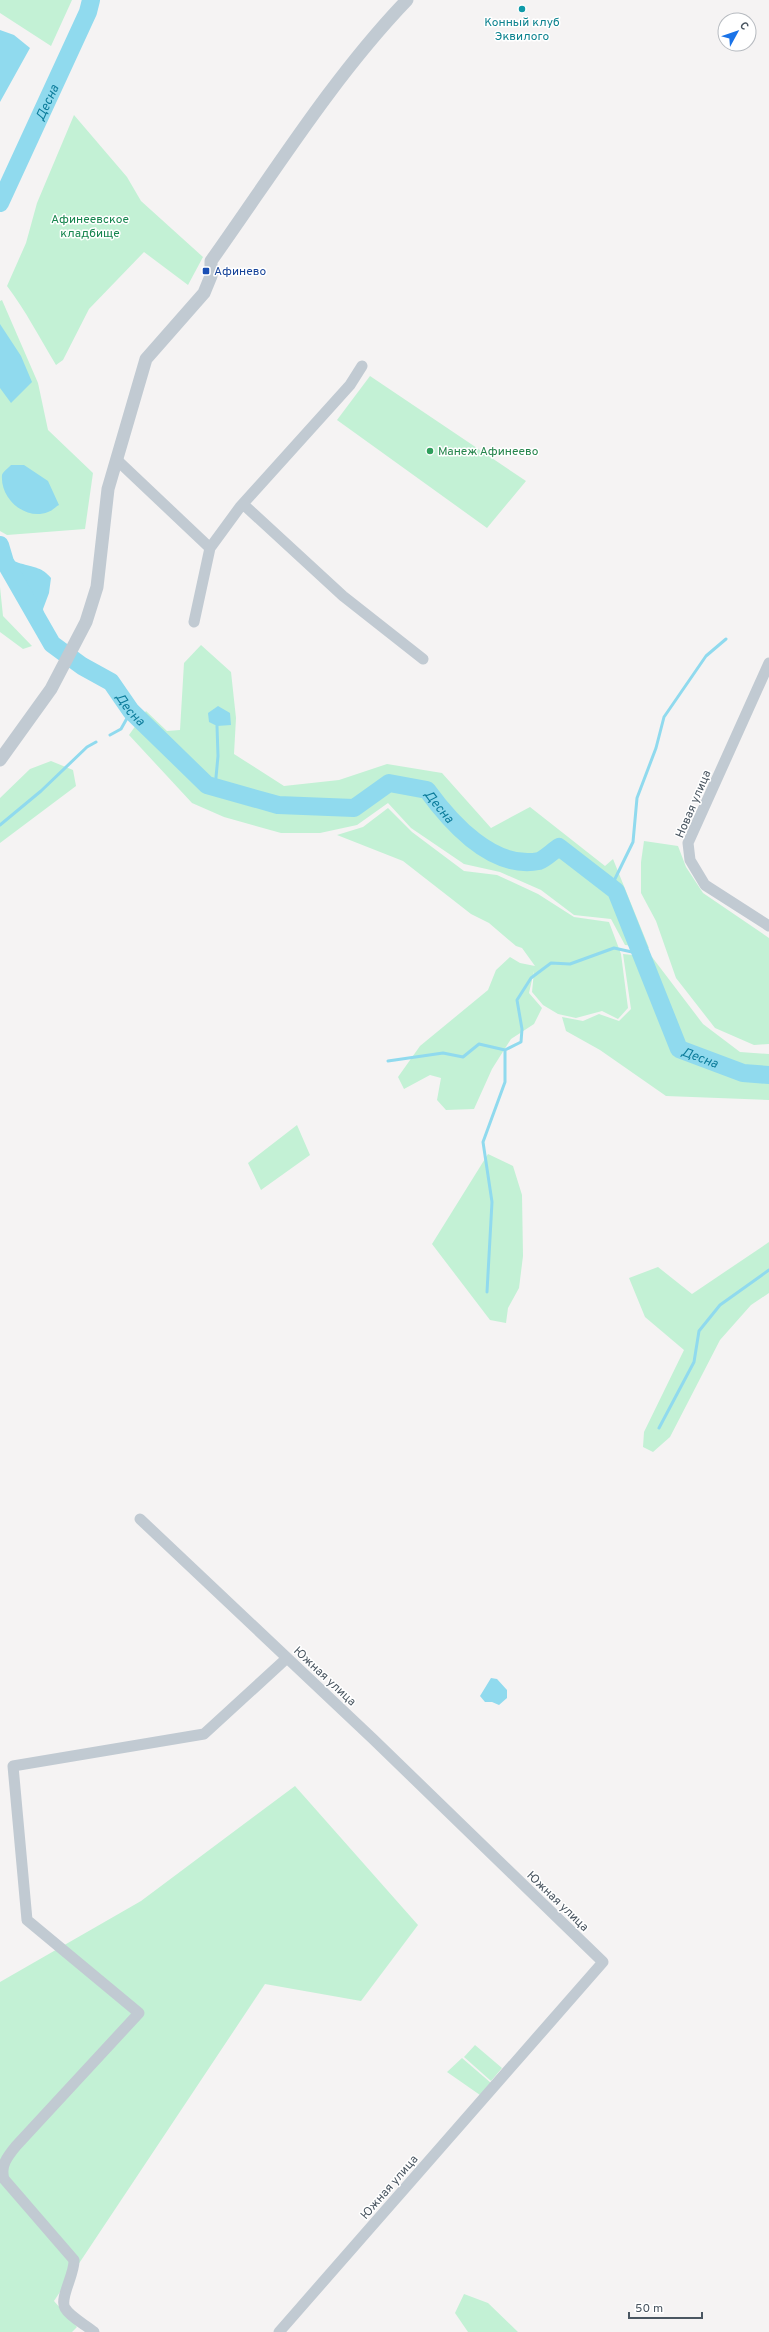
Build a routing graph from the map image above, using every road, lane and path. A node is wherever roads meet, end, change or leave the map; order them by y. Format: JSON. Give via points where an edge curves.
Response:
{"nodes":[{"id":1,"x":407,"y":0,"type":"edge"},
{"id":2,"x":362,"y":366,"type":"dead end"},
{"id":3,"x":116,"y":460,"type":"junction"},
{"id":4,"x":243,"y":504,"type":"junction"},
{"id":5,"x":210,"y":548,"type":"junction"},
{"id":6,"x":194,"y":622,"type":"dead end"},
{"id":7,"x":423,"y":659,"type":"dead end"},
{"id":8,"x":769,"y":663,"type":"edge"},
{"id":9,"x":0,"y":760,"type":"edge"},
{"id":10,"x":769,"y":926,"type":"edge"},
{"id":11,"x":140,"y":1519,"type":"dead end"},
{"id":12,"x":287,"y":1658,"type":"junction"},
{"id":13,"x":1,"y":2170,"type":"edge"},
{"id":14,"x":94,"y":2332,"type":"edge"},
{"id":15,"x":279,"y":2332,"type":"edge"}],
"edges":[{"from":1,"to":3,"type":"street","via":[[347,70],[211,261],[211,276],[204,293],[146,359]]},
{"from":2,"to":4,"type":"street","via":[[350,385]]},
{"from":3,"to":5,"type":"street"},
{"from":3,"to":9,"type":"street","via":[[108,489],[97,587],[86,622],[51,689]]},
{"from":4,"to":5,"type":"street"},
{"from":4,"to":7,"type":"street","via":[[343,596]]},
{"from":5,"to":6,"type":"street"},
{"from":8,"to":10,"type":"street","name":"Новая улица","via":[[688,843],[690,860],[705,885]]},
{"from":11,"to":12,"type":"street","name":"Южная улица"},
{"from":12,"to":13,"type":"street","via":[[204,1734],[13,1766],[26,1920],[139,2012],[16,2146],[6,2158]]},
{"from":12,"to":15,"type":"street","name":"Южная улица","via":[[602,1962]]},
{"from":13,"to":14,"type":"street","via":[[4,2179],[74,2260],[74,2268],[62,2302],[65,2309]]}]}
